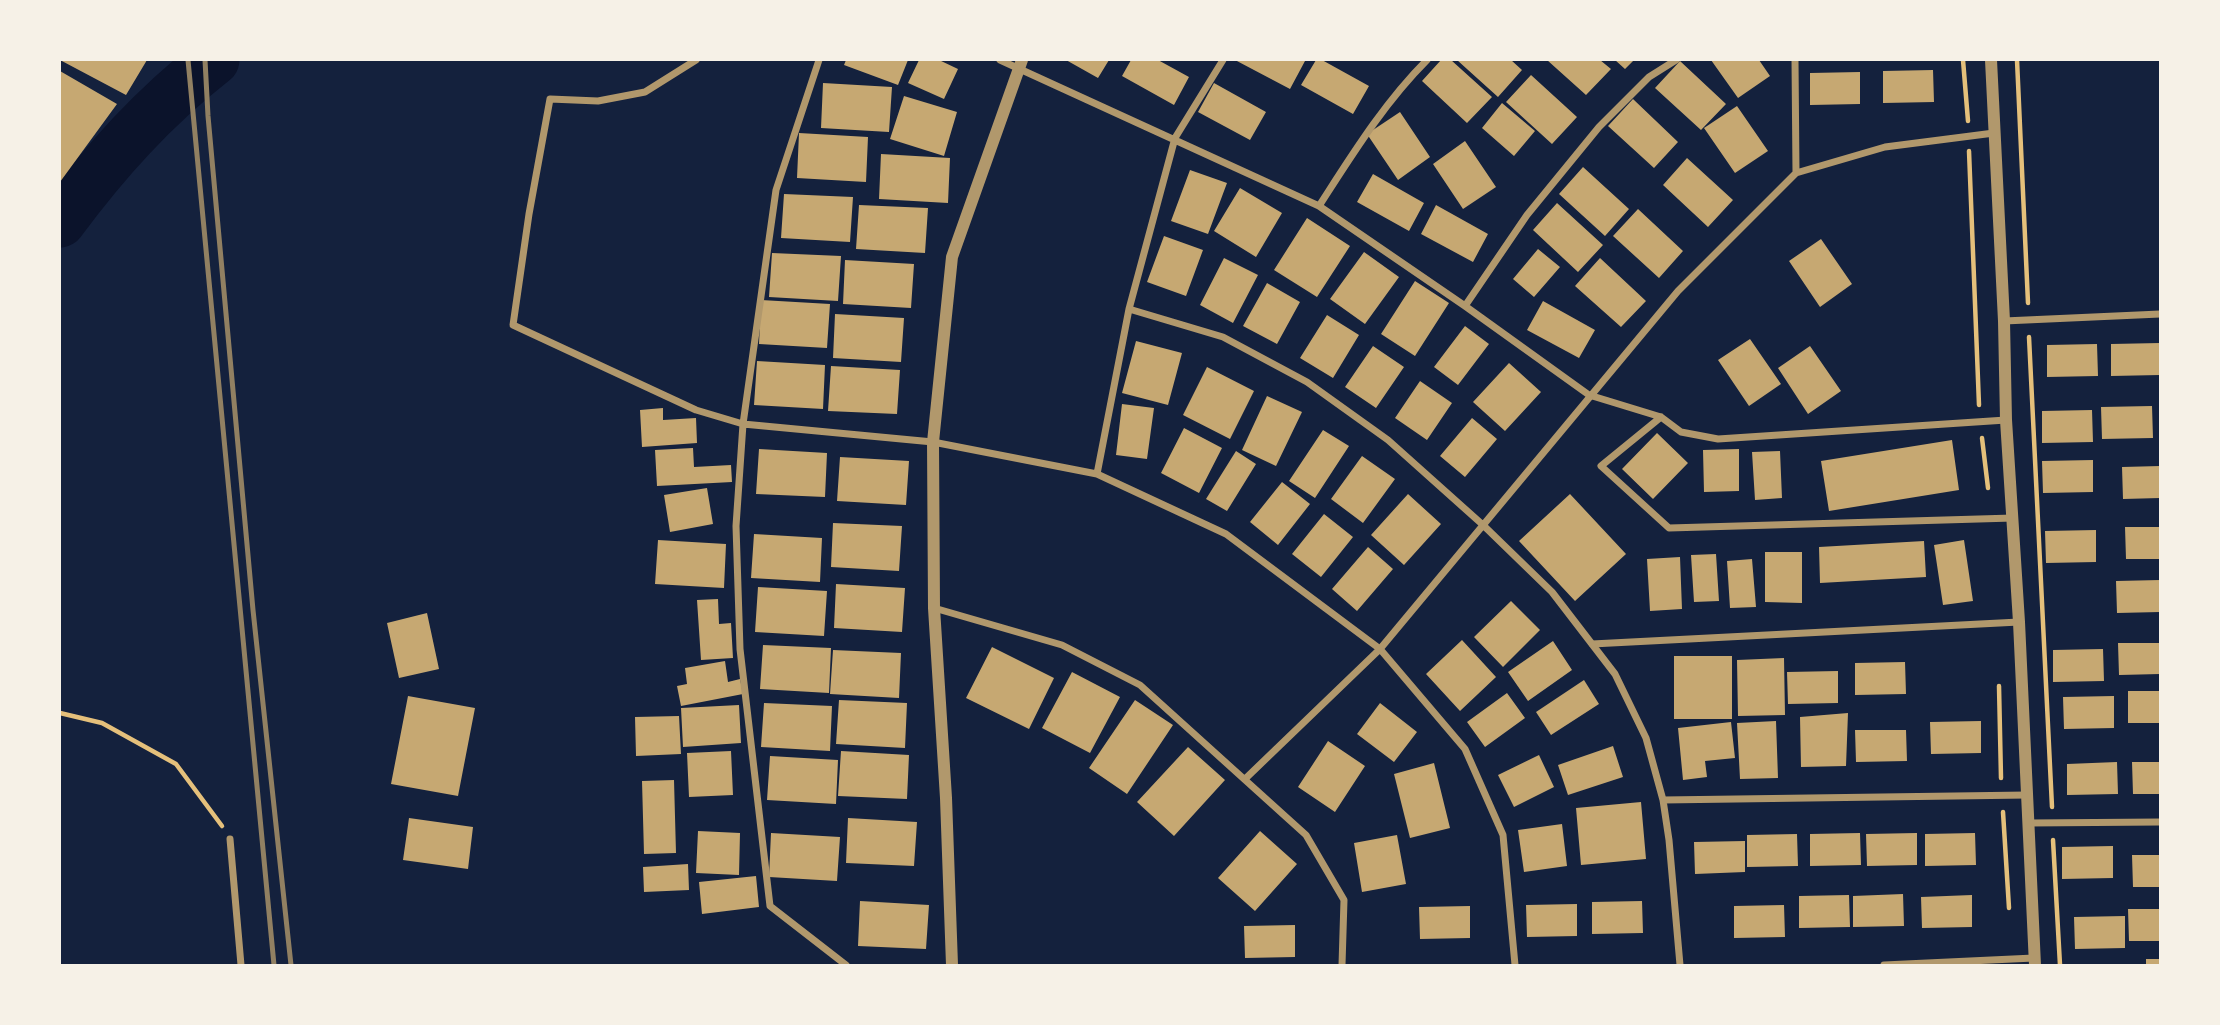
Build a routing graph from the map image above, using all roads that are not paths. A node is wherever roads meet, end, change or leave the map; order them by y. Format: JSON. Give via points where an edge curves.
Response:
{"nodes":[{"id":1,"x":696,"y":60,"type":"edge"},
{"id":2,"x":819,"y":60,"type":"edge"},
{"id":3,"x":1000,"y":60,"type":"edge"},
{"id":4,"x":1223,"y":60,"type":"edge"},
{"id":5,"x":1427,"y":60,"type":"edge"},
{"id":6,"x":1676,"y":60,"type":"edge"},
{"id":7,"x":1795,"y":60,"type":"edge"},
{"id":8,"x":1991,"y":60,"type":"edge"},
{"id":9,"x":1020,"y":63,"type":"edge"},
{"id":10,"x":1994,"y":133,"type":"junction"},
{"id":11,"x":1175,"y":138,"type":"junction"},
{"id":12,"x":1796,"y":173,"type":"junction"},
{"id":13,"x":1319,"y":206,"type":"junction"},
{"id":14,"x":1465,"y":306,"type":"junction"},
{"id":15,"x":1129,"y":309,"type":"junction"},
{"id":16,"x":2161,"y":314,"type":"edge"},
{"id":17,"x":2004,"y":321,"type":"junction"},
{"id":18,"x":1589,"y":395,"type":"junction"},
{"id":19,"x":1661,"y":417,"type":"junction"},
{"id":20,"x":2006,"y":420,"type":"junction"},
{"id":21,"x":743,"y":424,"type":"junction"},
{"id":22,"x":933,"y":442,"type":"junction"},
{"id":23,"x":1097,"y":474,"type":"junction"},
{"id":24,"x":2014,"y":518,"type":"junction"},
{"id":25,"x":1483,"y":525,"type":"junction"},
{"id":26,"x":934,"y":608,"type":"junction"},
{"id":27,"x":2019,"y":622,"type":"junction"},
{"id":28,"x":1592,"y":644,"type":"junction"},
{"id":29,"x":1380,"y":649,"type":"junction"},
{"id":30,"x":1245,"y":779,"type":"junction"},
{"id":31,"x":2027,"y":795,"type":"junction"},
{"id":32,"x":1663,"y":800,"type":"junction"},
{"id":33,"x":2161,"y":822,"type":"edge"},
{"id":34,"x":2029,"y":823,"type":"junction"},
{"id":35,"x":230,"y":839,"type":"road end"},
{"id":36,"x":2034,"y":962,"type":"edge"},
{"id":37,"x":241,"y":965,"type":"edge"},
{"id":38,"x":846,"y":965,"type":"edge"},
{"id":39,"x":952,"y":965,"type":"edge"},
{"id":40,"x":1342,"y":965,"type":"edge"},
{"id":41,"x":1515,"y":965,"type":"edge"},
{"id":42,"x":1680,"y":965,"type":"edge"},
{"id":43,"x":1884,"y":965,"type":"edge"}],
"edges":[{"from":1,"to":21,"type":"street","via":[[645,92],[598,101],[550,99],[513,325],[696,410]]},
{"from":2,"to":21,"type":"street","via":[[776,190]]},
{"from":3,"to":9,"type":"street"},
{"from":4,"to":11,"type":"street"},
{"from":5,"to":13,"type":"street","via":[[1360,143]]},
{"from":6,"to":14,"type":"street","via":[[1648,77],[1599,127],[1527,215]]},
{"from":7,"to":12,"type":"street"},
{"from":8,"to":10,"type":"street"},
{"from":9,"to":11,"type":"street"},
{"from":9,"to":22,"type":"street","via":[[952,257]]},
{"from":10,"to":12,"type":"street","via":[[1885,147]]},
{"from":10,"to":17,"type":"street"},
{"from":11,"to":13,"type":"street"},
{"from":11,"to":15,"type":"street"},
{"from":12,"to":18,"type":"street","via":[[1678,291]]},
{"from":13,"to":14,"type":"street"},
{"from":14,"to":18,"type":"street"},
{"from":15,"to":23,"type":"street"},
{"from":15,"to":25,"type":"street","via":[[1223,337],[1307,382],[1388,440]]},
{"from":16,"to":17,"type":"street"},
{"from":17,"to":20,"type":"street"},
{"from":18,"to":19,"type":"street"},
{"from":18,"to":25,"type":"street"},
{"from":19,"to":20,"type":"street","via":[[1681,432],[1718,439]]},
{"from":19,"to":24,"type":"street","via":[[1601,466],[1669,528]]},
{"from":20,"to":24,"type":"street"},
{"from":21,"to":22,"type":"street"},
{"from":21,"to":38,"type":"street","via":[[736,526],[740,649],[770,906]]},
{"from":22,"to":23,"type":"street"},
{"from":22,"to":26,"type":"street"},
{"from":23,"to":29,"type":"street","via":[[1226,534]]},
{"from":24,"to":27,"type":"street"},
{"from":25,"to":28,"type":"street","via":[[1552,592]]},
{"from":25,"to":29,"type":"street"},
{"from":26,"to":30,"type":"street","via":[[1062,645],[1140,685]]},
{"from":26,"to":39,"type":"street"},
{"from":27,"to":28,"type":"street"},
{"from":27,"to":31,"type":"street"},
{"from":28,"to":32,"type":"street","via":[[1615,674],[1646,738]]},
{"from":29,"to":30,"type":"street"},
{"from":29,"to":41,"type":"street","via":[[1465,749],[1503,835]]},
{"from":30,"to":40,"type":"street","via":[[1306,835],[1344,900]]},
{"from":31,"to":32,"type":"street"},
{"from":31,"to":34,"type":"street"},
{"from":32,"to":42,"type":"street"},
{"from":33,"to":34,"type":"street"},
{"from":34,"to":36,"type":"street"},
{"from":35,"to":37,"type":"street"},
{"from":36,"to":43,"type":"street"}]}
